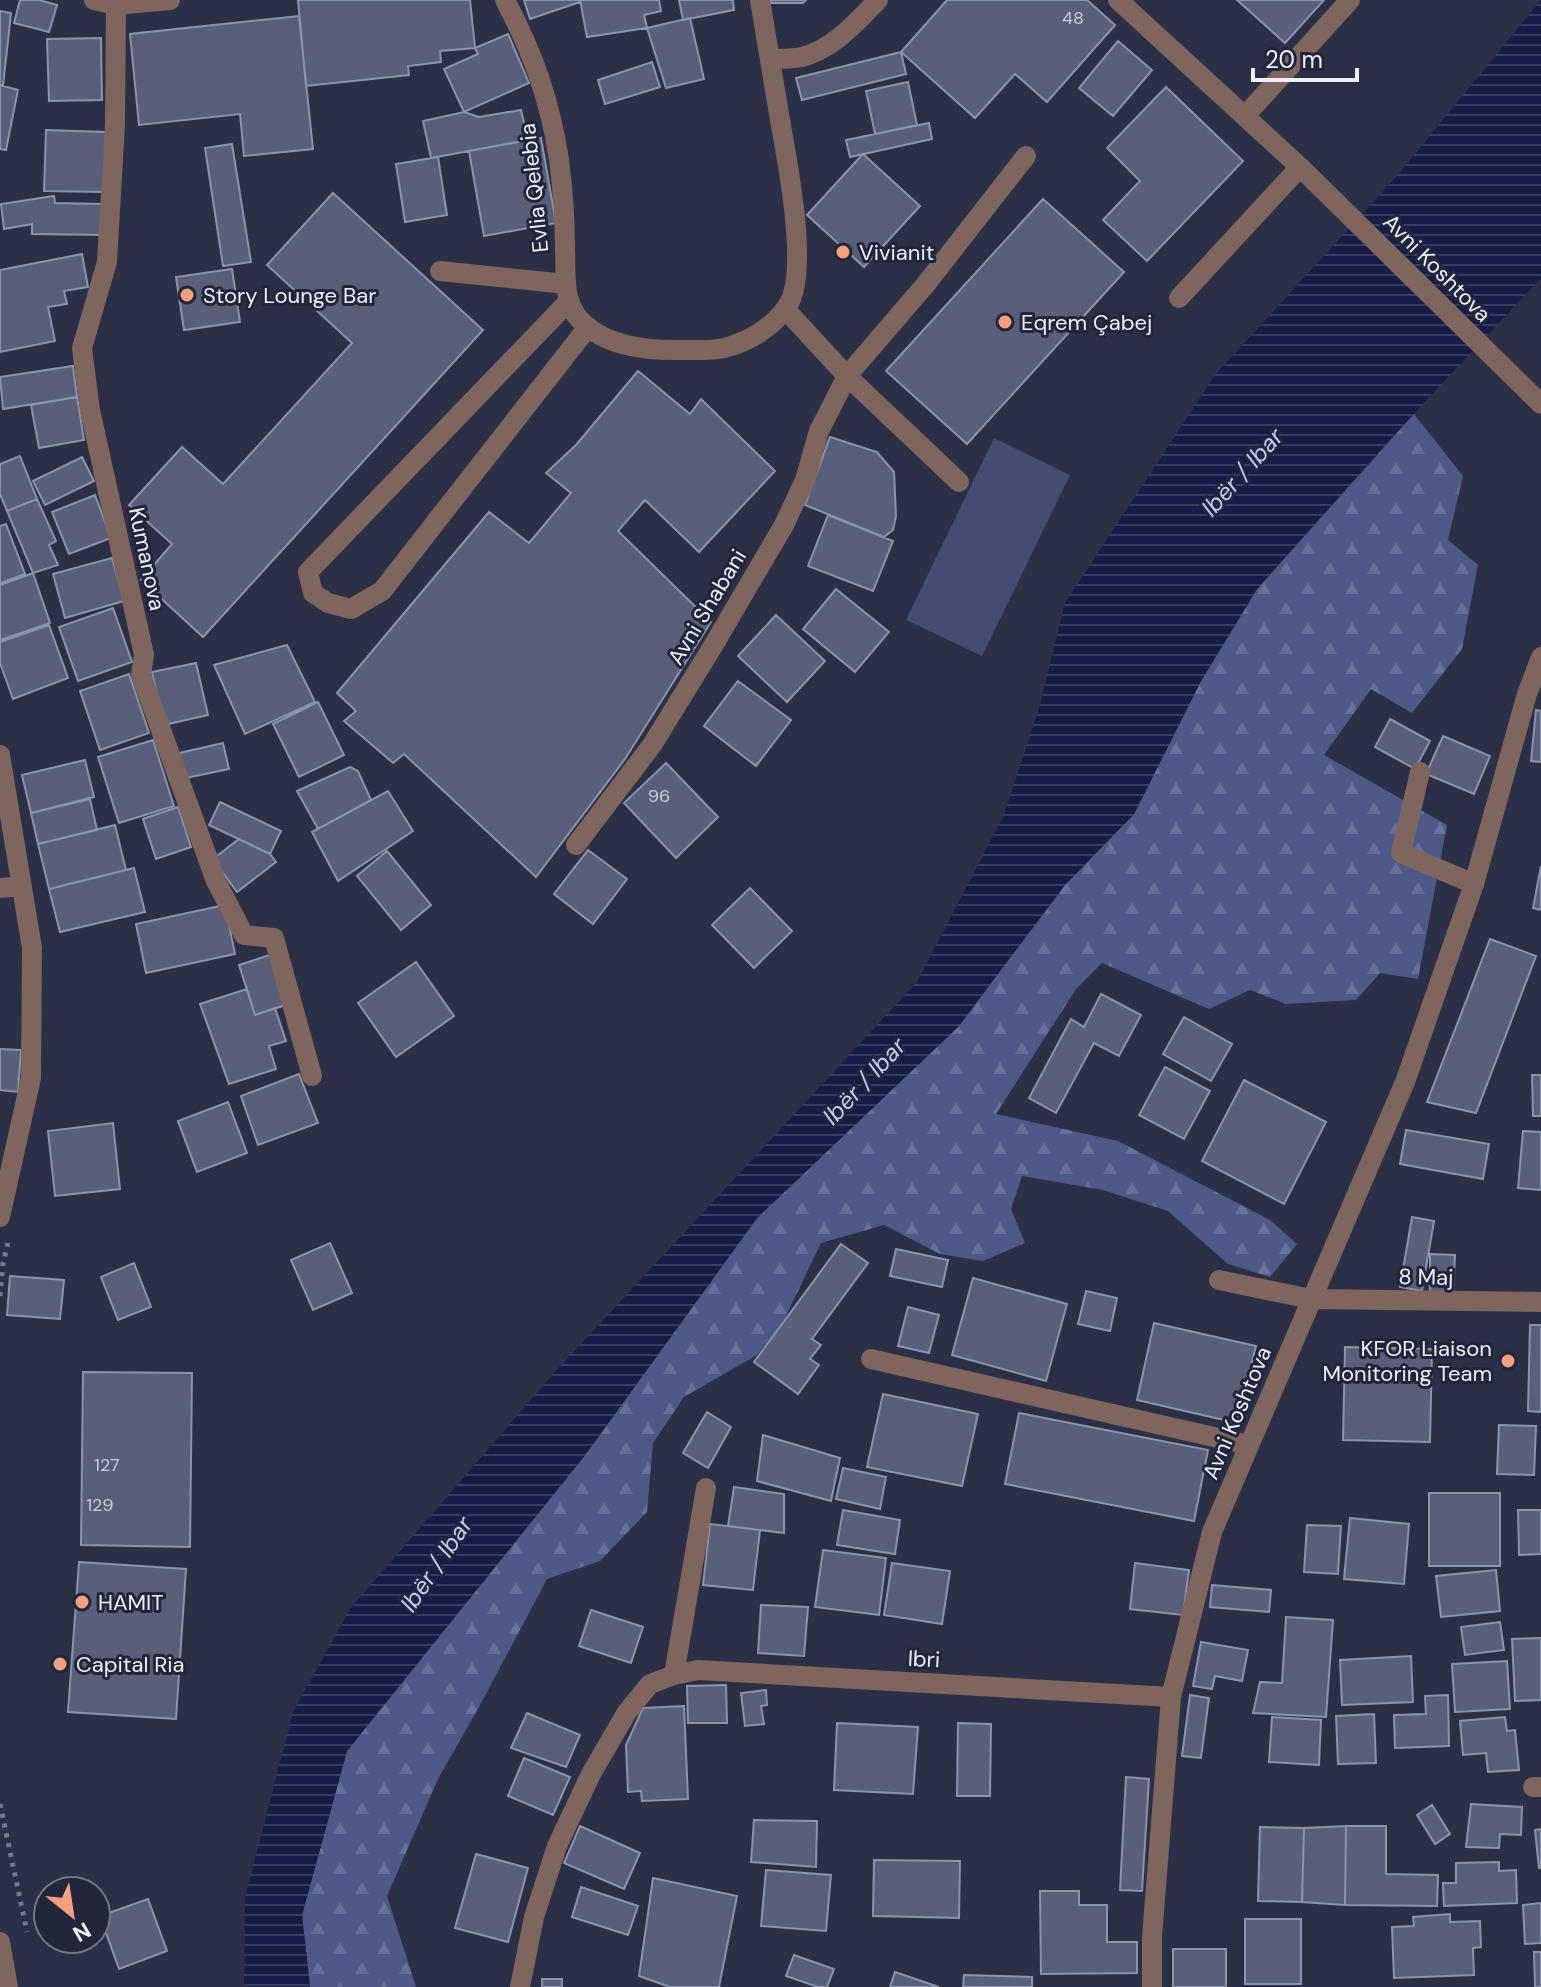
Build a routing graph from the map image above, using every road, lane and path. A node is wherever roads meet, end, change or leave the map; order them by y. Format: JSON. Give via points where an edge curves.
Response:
{"nodes":[{"id":1,"x":94,"y":0,"type":"edge"},
{"id":2,"x":170,"y":0,"type":"edge"},
{"id":3,"x":505,"y":0,"type":"edge"},
{"id":4,"x":760,"y":0,"type":"edge"},
{"id":5,"x":878,"y":0,"type":"edge"},
{"id":6,"x":1118,"y":0,"type":"edge"},
{"id":7,"x":1350,"y":0,"type":"edge"},
{"id":8,"x":116,"y":5,"type":"junction"},
{"id":9,"x":770,"y":59,"type":"junction"},
{"id":10,"x":1245,"y":116,"type":"junction"},
{"id":11,"x":1026,"y":156,"type":"dead end"},
{"id":12,"x":1300,"y":167,"type":"junction"},
{"id":13,"x":440,"y":271,"type":"dead end"},
{"id":14,"x":567,"y":292,"type":"junction"},
{"id":15,"x":1179,"y":298,"type":"dead end"},
{"id":16,"x":785,"y":309,"type":"junction"},
{"id":17,"x":588,"y":327,"type":"junction"},
{"id":18,"x":847,"y":376,"type":"junction"},
{"id":19,"x":1541,"y":404,"type":"edge"},
{"id":20,"x":959,"y":482,"type":"dead end"},
{"id":21,"x":1541,"y":657,"type":"edge"},
{"id":22,"x":1534,"y":695,"type":"edge"},
{"id":23,"x":0,"y":755,"type":"edge"},
{"id":24,"x":1420,"y":772,"type":"dead end"},
{"id":25,"x":576,"y":845,"type":"dead end"},
{"id":26,"x":1474,"y":884,"type":"junction"},
{"id":27,"x":22,"y":886,"type":"junction"},
{"id":28,"x":0,"y":888,"type":"edge"},
{"id":29,"x":312,"y":1076,"type":"dead end"},
{"id":30,"x":0,"y":1217,"type":"edge"},
{"id":31,"x":1219,"y":1280,"type":"dead end"},
{"id":32,"x":1311,"y":1299,"type":"junction"},
{"id":33,"x":1541,"y":1302,"type":"edge"},
{"id":34,"x":871,"y":1359,"type":"dead end"},
{"id":35,"x":1249,"y":1445,"type":"junction"},
{"id":36,"x":706,"y":1488,"type":"dead end"},
{"id":37,"x":674,"y":1675,"type":"junction"},
{"id":38,"x":1171,"y":1697,"type":"junction"},
{"id":39,"x":0,"y":1804,"type":"edge"},
{"id":40,"x":0,"y":1942,"type":"edge"},
{"id":41,"x":29,"y":1942,"type":"dead end"},
{"id":42,"x":8,"y":1987,"type":"edge"},
{"id":43,"x":520,"y":1987,"type":"edge"},
{"id":44,"x":1152,"y":1987,"type":"edge"}],
"edges":[{"from":1,"to":8,"type":"street"},
{"from":2,"to":8,"type":"street"},
{"from":3,"to":14,"type":"street","name":"Evlia Qelebia","via":[[535,63],[551,117],[562,193]]},
{"from":4,"to":9,"type":"street"},
{"from":5,"to":9,"type":"street","via":[[820,51]]},
{"from":6,"to":10,"type":"street","name":"Avni Koshtova"},
{"from":7,"to":10,"type":"street"},
{"from":8,"to":29,"type":"street","name":"Kumanova","via":[[107,262],[82,348],[90,410],[144,655],[141,675],[216,881],[244,935],[274,938]]},
{"from":9,"to":16,"type":"street","via":[[797,253],[793,292]]},
{"from":10,"to":12,"type":"street","name":"Avni Koshtova"},
{"from":11,"to":18,"type":"street","name":"Avni Shabani"},
{"from":12,"to":15,"type":"street"},
{"from":12,"to":19,"type":"street","name":"Avni Koshtova"},
{"from":13,"to":14,"type":"street","name":"Evlia Qelebia"},
{"from":14,"to":17,"type":"street","via":[[576,315]]},
{"from":14,"to":17,"type":"street","via":[[308,572],[313,593],[351,609],[382,591]]},
{"from":16,"to":17,"type":"street","via":[[766,329],[722,349],[660,351],[605,338]]},
{"from":16,"to":18,"type":"street"},
{"from":18,"to":20,"type":"street"},
{"from":18,"to":25,"type":"street","name":"Avni Shabani","via":[[819,431],[784,525],[652,745]]},
{"from":21,"to":22,"type":"street","name":"Avni Koshtova"},
{"from":22,"to":26,"type":"street","name":"Avni Koshtova"},
{"from":23,"to":27,"type":"street"},
{"from":24,"to":26,"type":"street","via":[[1401,853]]},
{"from":26,"to":32,"type":"street","name":"Avni Koshtova","via":[[1405,1082]]},
{"from":27,"to":28,"type":"street"},
{"from":27,"to":30,"type":"street","via":[[32,948],[31,1078]]},
{"from":31,"to":32,"type":"street","name":"8 Maj"},
{"from":32,"to":33,"type":"street","name":"8 Maj"},
{"from":32,"to":35,"type":"street","name":"Avni Koshtova"},
{"from":34,"to":35,"type":"street"},
{"from":35,"to":38,"type":"street","name":"Avni Koshtova","via":[[1212,1532]]},
{"from":36,"to":37,"type":"street"},
{"from":37,"to":38,"type":"street","name":"Ibri","via":[[698,1670]]},
{"from":37,"to":43,"type":"street","name":"Ibri","via":[[650,1684],[591,1774],[557,1846],[534,1917]]},
{"from":38,"to":44,"type":"street","name":"Avni Koshtova"},
{"from":39,"to":41,"type":"path"},
{"from":40,"to":42,"type":"street"}]}
